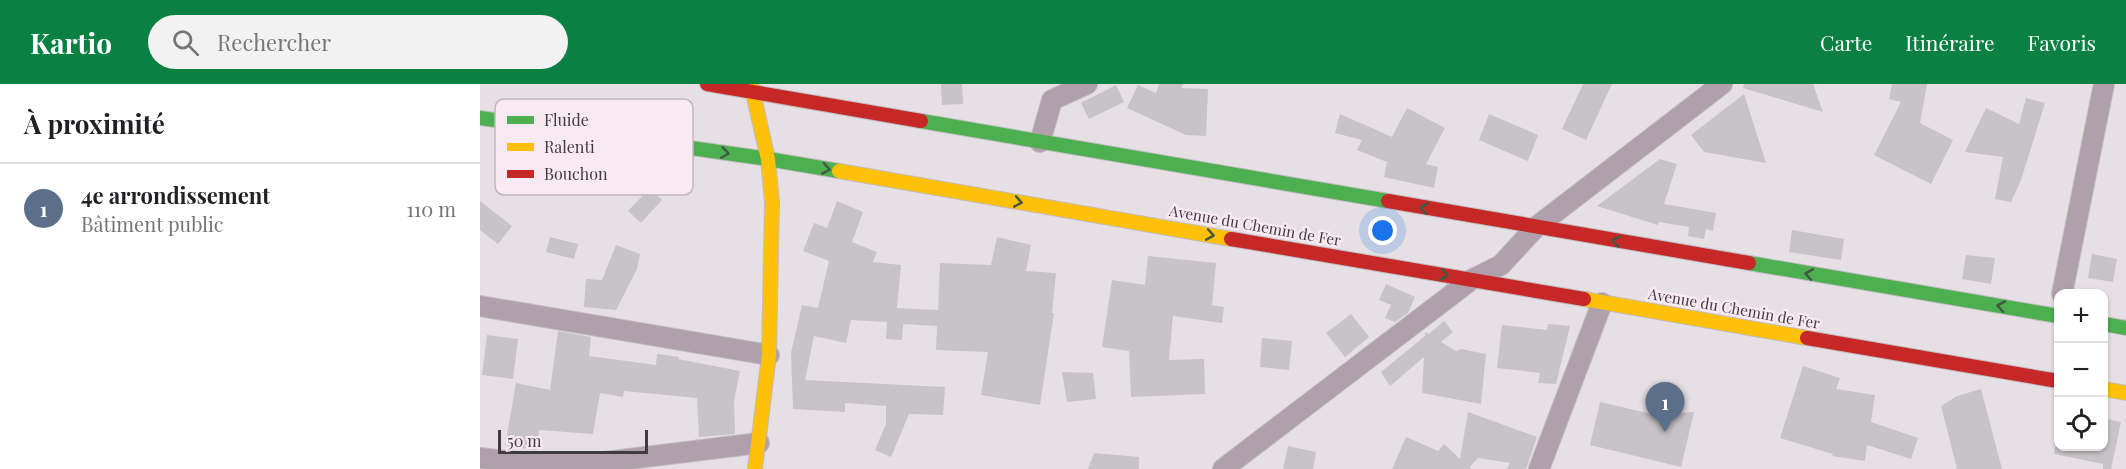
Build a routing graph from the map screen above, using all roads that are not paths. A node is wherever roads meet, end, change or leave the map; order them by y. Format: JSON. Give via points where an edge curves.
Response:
{"nodes":[{"id":1,"x":707,"y":84,"type":"edge"},
{"id":2,"x":1087,"y":84,"type":"edge"},
{"id":3,"x":1722,"y":84,"type":"edge"},
{"id":4,"x":2104,"y":84,"type":"edge"},
{"id":5,"x":752,"y":89,"type":"edge"},
{"id":6,"x":1054,"y":92,"type":"edge"},
{"id":7,"x":480,"y":118,"type":"edge"},
{"id":8,"x":495,"y":120,"type":"edge"},
{"id":9,"x":1040,"y":142,"type":"junction"},
{"id":10,"x":693,"y":148,"type":"edge"},
{"id":11,"x":768,"y":159,"type":"junction"},
{"id":12,"x":1536,"y":227,"type":"junction"},
{"id":13,"x":1471,"y":280,"type":"junction"},
{"id":14,"x":2063,"y":289,"type":"edge"},
{"id":15,"x":1602,"y":303,"type":"junction"},
{"id":16,"x":480,"y":306,"type":"edge"},
{"id":17,"x":2054,"y":313,"type":"edge"},
{"id":18,"x":2108,"y":325,"type":"edge"},
{"id":19,"x":2126,"y":328,"type":"edge"},
{"id":20,"x":769,"y":354,"type":"junction"},
{"id":21,"x":2054,"y":380,"type":"edge"},
{"id":22,"x":2108,"y":390,"type":"edge"},
{"id":23,"x":2126,"y":393,"type":"edge"},
{"id":24,"x":759,"y":443,"type":"junction"},
{"id":25,"x":480,"y":458,"type":"edge"},
{"id":26,"x":755,"y":469,"type":"edge"},
{"id":27,"x":1223,"y":469,"type":"edge"},
{"id":28,"x":1539,"y":469,"type":"edge"}],
"edges":[{"from":1,"to":5,"type":"main road"},
{"from":2,"to":6,"type":"street"},
{"from":3,"to":12,"type":"street"},
{"from":4,"to":14,"type":"street"},
{"from":5,"to":9,"type":"main road"},
{"from":5,"to":11,"type":"main road"},
{"from":6,"to":9,"type":"street"},
{"from":7,"to":8,"type":"main road","name":"Avenue du Chemin de Fer","one_way":true},
{"from":12,"to":9,"type":"main road","one_way":true},
{"from":10,"to":11,"type":"main road","name":"Avenue du Chemin de Fer","one_way":true},
{"from":11,"to":13,"type":"main road","name":"Avenue du Chemin de Fer","one_way":true},
{"from":11,"to":20,"type":"main road","via":[[772,202]]},
{"from":12,"to":13,"type":"street","via":[[1501,265]]},
{"from":17,"to":12,"type":"main road","one_way":true},
{"from":13,"to":15,"type":"main road","name":"Avenue du Chemin de Fer"},
{"from":13,"to":27,"type":"street"},
{"from":15,"to":21,"type":"main road","name":"Avenue du Chemin de Fer"},
{"from":15,"to":28,"type":"street"},
{"from":16,"to":20,"type":"street"},
{"from":18,"to":19,"type":"main road"},
{"from":20,"to":24,"type":"main road"},
{"from":22,"to":23,"type":"main road"},
{"from":24,"to":25,"type":"street","via":[[597,463],[526,463]]},
{"from":24,"to":26,"type":"main road"}]}
